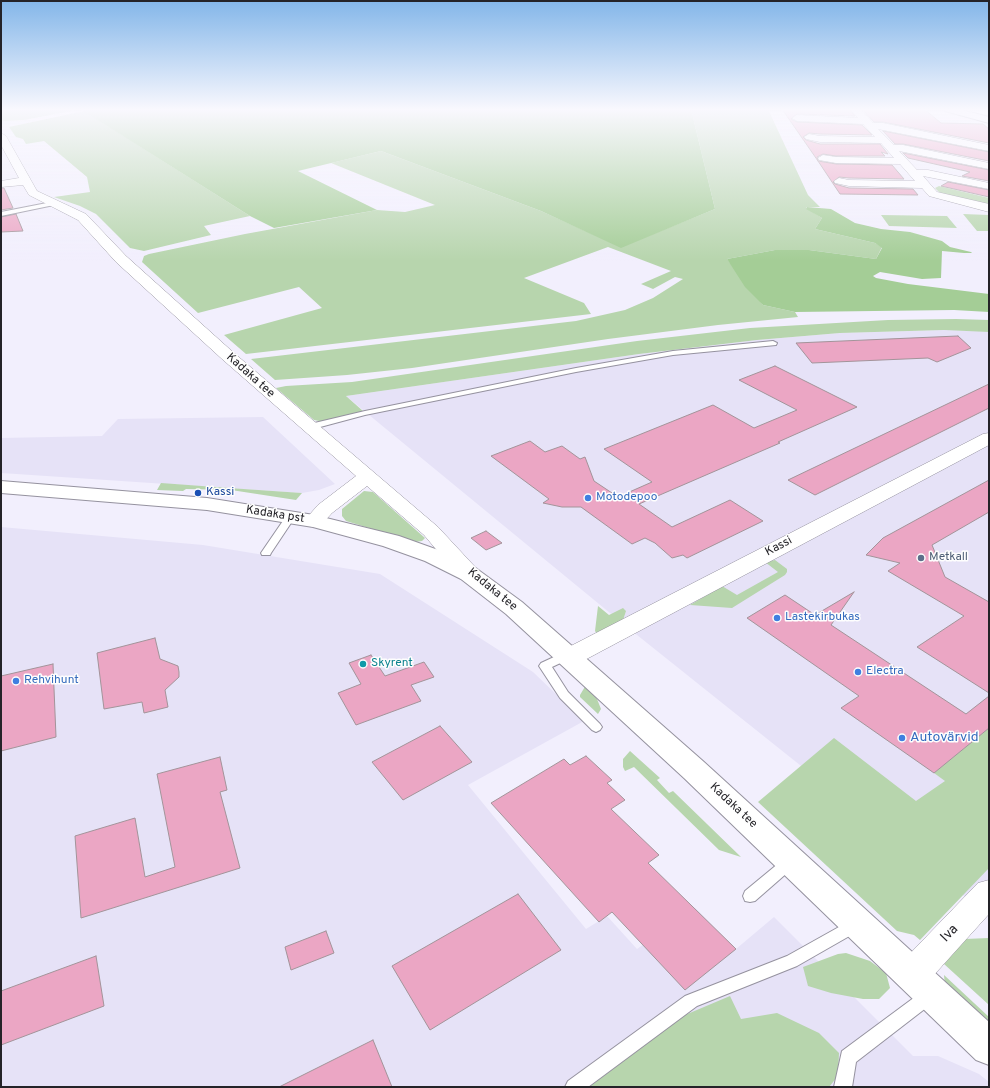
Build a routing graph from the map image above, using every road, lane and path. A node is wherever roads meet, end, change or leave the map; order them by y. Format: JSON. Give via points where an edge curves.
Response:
{"nodes":[{"id":1,"x":14,"y":160,"type":"edge"},
{"id":2,"x":835,"y":160,"type":"edge"},
{"id":3,"x":959,"y":160,"type":"edge"},
{"id":4,"x":903,"y":161,"type":"joint"},
{"id":5,"x":989,"y":166,"type":"edge"},
{"id":6,"x":913,"y":173,"type":"junction"},
{"id":7,"x":26,"y":181,"type":"junction"},
{"id":8,"x":839,"y":181,"type":"dead end"},
{"id":9,"x":1,"y":184,"type":"edge"},
{"id":10,"x":924,"y":185,"type":"junction"},
{"id":11,"x":989,"y":186,"type":"edge"},
{"id":12,"x":52,"y":204,"type":"junction"},
{"id":13,"x":989,"y":208,"type":"edge"},
{"id":14,"x":1,"y":214,"type":"edge"},
{"id":15,"x":773,"y":343,"type":"dead end"},
{"id":16,"x":309,"y":427,"type":"junction"},
{"id":17,"x":989,"y":438,"type":"edge"},
{"id":18,"x":367,"y":477,"type":"junction"},
{"id":19,"x":1,"y":488,"type":"edge"},
{"id":20,"x":290,"y":517,"type":"junction"},
{"id":21,"x":314,"y":521,"type":"junction"},
{"id":22,"x":266,"y":553,"type":"dead end"},
{"id":23,"x":469,"y":574,"type":"junction"},
{"id":24,"x":569,"y":656,"type":"junction"},
{"id":25,"x":596,"y":727,"type":"dead end"},
{"id":26,"x":792,"y":861,"type":"junction"},
{"id":27,"x":989,"y":893,"type":"edge"},
{"id":28,"x":750,"y":896,"type":"dead end"},
{"id":29,"x":858,"y":923,"type":"junction"},
{"id":30,"x":922,"y":984,"type":"junction"},
{"id":31,"x":989,"y":1047,"type":"edge"},
{"id":32,"x":574,"y":1087,"type":"edge"},
{"id":33,"x":843,"y":1087,"type":"edge"}],
"edges":[{"from":1,"to":7,"type":"street","name":"Kadaka tee"},
{"from":2,"to":4,"type":"street"},
{"from":3,"to":5,"type":"street"},
{"from":4,"to":6,"type":"street"},
{"from":6,"to":10,"type":"street"},
{"from":6,"to":11,"type":"street","via":[[928,173]]},
{"from":7,"to":9,"type":"street"},
{"from":7,"to":12,"type":"street","name":"Kadaka tee","via":[[34,194]]},
{"from":8,"to":10,"type":"street"},
{"from":10,"to":13,"type":"street","via":[[933,194]]},
{"from":12,"to":14,"type":"lane"},
{"from":12,"to":16,"type":"street","name":"Kadaka tee","via":[[82,217],[121,259]]},
{"from":15,"to":16,"type":"lane","via":[[673,353],[576,370],[365,412]]},
{"from":16,"to":18,"type":"street","name":"Kadaka tee"},
{"from":17,"to":24,"type":"street","name":"Kassi"},
{"from":18,"to":21,"type":"street"},
{"from":18,"to":23,"type":"street","name":"Kadaka tee","via":[[431,531]]},
{"from":19,"to":20,"type":"main road","name":"Kadaka pst","via":[[207,504]]},
{"from":20,"to":21,"type":"main road","name":"Kadaka pst"},
{"from":20,"to":22,"type":"lane"},
{"from":21,"to":23,"type":"main road","name":"Kadaka pst","via":[[391,541],[433,556]]},
{"from":23,"to":24,"type":"main road","name":"Kadaka tee","via":[[514,608]]},
{"from":24,"to":25,"type":"lane","via":[[545,666],[564,695]]},
{"from":24,"to":26,"type":"main road","name":"Kadaka tee"},
{"from":26,"to":28,"type":"lane"},
{"from":26,"to":29,"type":"main road","name":"Kadaka tee"},
{"from":27,"to":30,"type":"street","name":"Iva"},
{"from":29,"to":30,"type":"main road","name":"Kadaka tee"},
{"from":29,"to":32,"type":"lane","via":[[792,961],[690,1001]]},
{"from":30,"to":31,"type":"main road","name":"Kadaka tee"},
{"from":30,"to":33,"type":"lane","via":[[848,1057]]}]}
